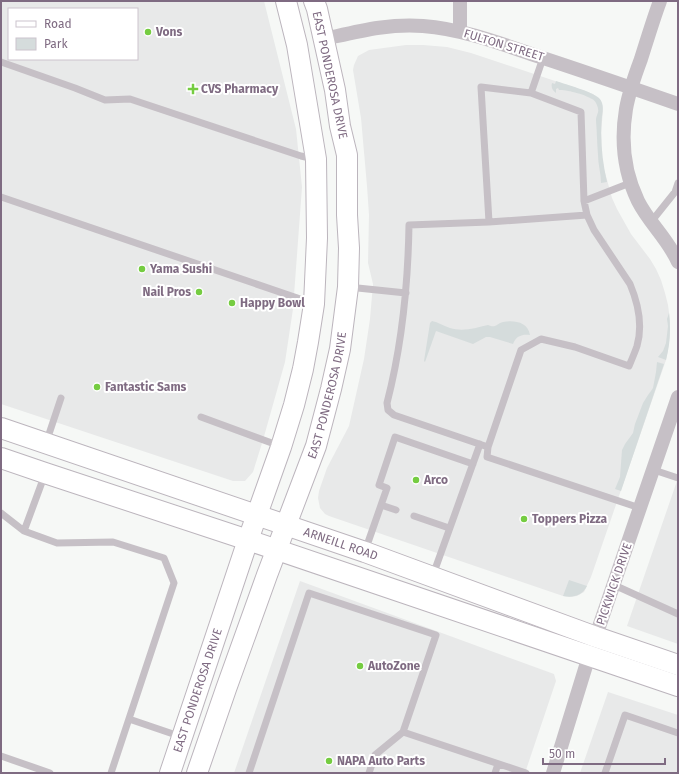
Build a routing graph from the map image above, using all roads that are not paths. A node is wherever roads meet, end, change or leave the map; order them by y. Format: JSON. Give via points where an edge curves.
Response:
{"nodes":[{"id":1,"x":286,"y":1,"type":"edge"},
{"id":2,"x":314,"y":1,"type":"edge"},
{"id":3,"x":460,"y":1,"type":"edge"},
{"id":4,"x":660,"y":1,"type":"edge"},
{"id":5,"x":460,"y":32,"type":"junction"},
{"id":6,"x":324,"y":39,"type":"junction"},
{"id":7,"x":543,"y":58,"type":"junction"},
{"id":8,"x":1,"y":62,"type":"edge"},
{"id":9,"x":631,"y":88,"type":"junction"},
{"id":10,"x":531,"y":93,"type":"junction"},
{"id":11,"x":678,"y":104,"type":"edge"},
{"id":12,"x":316,"y":159,"type":"junction"},
{"id":13,"x":630,"y":183,"type":"junction"},
{"id":14,"x":678,"y":183,"type":"edge"},
{"id":15,"x":1,"y":197,"type":"edge"},
{"id":16,"x":584,"y":201,"type":"junction"},
{"id":17,"x":347,"y":215,"type":"junction"},
{"id":18,"x":587,"y":216,"type":"junction"},
{"id":19,"x":489,"y":222,"type":"junction"},
{"id":20,"x":651,"y":222,"type":"junction"},
{"id":21,"x":678,"y":262,"type":"edge"},
{"id":22,"x":348,"y":287,"type":"junction"},
{"id":23,"x":406,"y":293,"type":"junction"},
{"id":24,"x":314,"y":304,"type":"junction"},
{"id":25,"x":678,"y":397,"type":"edge"},
{"id":26,"x":62,"y":398,"type":"dead end"},
{"id":27,"x":201,"y":418,"type":"dead end"},
{"id":28,"x":1,"y":428,"type":"edge"},
{"id":29,"x":46,"y":443,"type":"junction"},
{"id":30,"x":480,"y":444,"type":"junction"},
{"id":31,"x":281,"y":446,"type":"junction"},
{"id":32,"x":488,"y":447,"type":"junction"},
{"id":33,"x":1,"y":458,"type":"edge"},
{"id":34,"x":472,"y":464,"type":"junction"},
{"id":35,"x":654,"y":470,"type":"junction"},
{"id":36,"x":45,"y":473,"type":"junction"},
{"id":37,"x":678,"y":478,"type":"edge"},
{"id":38,"x":381,"y":505,"type":"junction"},
{"id":39,"x":640,"y":508,"type":"junction"},
{"id":40,"x":396,"y":510,"type":"dead end"},
{"id":41,"x":1,"y":513,"type":"edge"},
{"id":42,"x":257,"y":515,"type":"junction"},
{"id":43,"x":414,"y":516,"type":"dead end"},
{"id":44,"x":286,"y":525,"type":"junction"},
{"id":45,"x":449,"y":528,"type":"junction"},
{"id":46,"x":24,"y":531,"type":"junction"},
{"id":47,"x":248,"y":540,"type":"junction"},
{"id":48,"x":276,"y":549,"type":"junction"},
{"id":49,"x":365,"y":552,"type":"junction"},
{"id":50,"x":433,"y":576,"type":"junction"},
{"id":51,"x":614,"y":585,"type":"junction"},
{"id":52,"x":678,"y":614,"type":"edge"},
{"id":53,"x":596,"y":637,"type":"junction"},
{"id":54,"x":589,"y":656,"type":"junction"},
{"id":55,"x":678,"y":665,"type":"edge"},
{"id":56,"x":678,"y":686,"type":"edge"},
{"id":57,"x":129,"y":719,"type":"junction"},
{"id":58,"x":403,"y":732,"type":"junction"},
{"id":59,"x":678,"y":733,"type":"edge"},
{"id":60,"x":182,"y":737,"type":"junction"},
{"id":61,"x":1,"y":756,"type":"edge"},
{"id":62,"x":498,"y":764,"type":"junction"},
{"id":63,"x":50,"y":773,"type":"edge"},
{"id":64,"x":110,"y":773,"type":"edge"},
{"id":65,"x":170,"y":773,"type":"edge"},
{"id":66,"x":197,"y":773,"type":"edge"},
{"id":67,"x":249,"y":773,"type":"edge"},
{"id":68,"x":369,"y":773,"type":"edge"},
{"id":69,"x":495,"y":773,"type":"edge"},
{"id":70,"x":526,"y":773,"type":"edge"},
{"id":71,"x":553,"y":773,"type":"edge"},
{"id":72,"x":605,"y":773,"type":"edge"}],
"edges":[{"from":1,"to":12,"type":"main road","name":"EAST PONDEROSA DRIVE","via":[[297,44]]},
{"from":2,"to":6,"type":"main road","name":"EAST PONDEROSA DRIVE"},
{"from":3,"to":5,"type":"street"},
{"from":4,"to":9,"type":"street"},
{"from":5,"to":6,"type":"street","name":"FULTON STREET","via":[[402,25]]},
{"from":5,"to":7,"type":"street","name":"FULTON STREET"},
{"from":6,"to":17,"type":"main road","name":"EAST PONDEROSA DRIVE","via":[[346,155]]},
{"from":7,"to":9,"type":"street","name":"FULTON STREET"},
{"from":7,"to":10,"type":"lane"},
{"from":8,"to":12,"type":"lane","via":[[105,100],[130,99]]},
{"from":9,"to":11,"type":"street","name":"FULTON STREET"},
{"from":9,"to":13,"type":"street","via":[[623,129]]},
{"from":10,"to":16,"type":"lane","via":[[581,112]]},
{"from":10,"to":19,"type":"lane","via":[[481,87]]},
{"from":12,"to":17,"type":"main road","via":[[329,167],[335,175],[338,207]]},
{"from":12,"to":24,"type":"main road","name":"EAST PONDEROSA DRIVE","via":[[318,238]]},
{"from":13,"to":16,"type":"lane"},
{"from":13,"to":20,"type":"street"},
{"from":14,"to":20,"type":"lane","via":[[675,192]]},
{"from":15,"to":24,"type":"lane"},
{"from":16,"to":18,"type":"lane"},
{"from":17,"to":22,"type":"main road","name":"EAST PONDEROSA DRIVE"},
{"from":18,"to":19,"type":"lane"},
{"from":18,"to":32,"type":"lane","via":[[597,236],[630,284],[636,301],[640,333],[630,366],[541,339],[522,350]]},
{"from":19,"to":23,"type":"lane","via":[[409,225]]},
{"from":20,"to":21,"type":"street"},
{"from":22,"to":23,"type":"lane"},
{"from":22,"to":44,"type":"main road","name":"EAST PONDEROSA DRIVE","via":[[340,349],[331,389],[316,446]]},
{"from":23,"to":30,"type":"lane","via":[[387,403],[388,410],[394,415]]},
{"from":24,"to":31,"type":"main road","name":"EAST PONDEROSA DRIVE","via":[[303,369]]},
{"from":25,"to":35,"type":"street","name":"PICKWICK DRIVE"},
{"from":26,"to":29,"type":"lane"},
{"from":27,"to":31,"type":"lane"},
{"from":28,"to":29,"type":"main road","name":"ARNEILL ROAD"},
{"from":29,"to":42,"type":"main road","name":"ARNEILL ROAD"},
{"from":30,"to":32,"type":"lane"},
{"from":30,"to":34,"type":"lane"},
{"from":31,"to":42,"type":"main road","name":"EAST PONDEROSA DRIVE"},
{"from":32,"to":39,"type":"lane","via":[[487,456]]},
{"from":33,"to":36,"type":"main road"},
{"from":34,"to":38,"type":"lane","via":[[395,437],[379,485],[387,488]]},
{"from":34,"to":45,"type":"lane"},
{"from":35,"to":37,"type":"lane"},
{"from":35,"to":39,"type":"street","name":"PICKWICK DRIVE"},
{"from":36,"to":46,"type":"lane"},
{"from":36,"to":47,"type":"main road"},
{"from":38,"to":40,"type":"lane"},
{"from":38,"to":49,"type":"lane"},
{"from":39,"to":51,"type":"street","name":"PICKWICK DRIVE"},
{"from":41,"to":46,"type":"lane"},
{"from":42,"to":44,"type":"main road","name":"ARNEILL ROAD"},
{"from":42,"to":47,"type":"main road","name":"EAST PONDEROSA DRIVE"},
{"from":43,"to":45,"type":"lane"},
{"from":44,"to":48,"type":"main road","name":"EAST PONDEROSA DRIVE"},
{"from":44,"to":49,"type":"main road","name":"ARNEILL ROAD"},
{"from":45,"to":50,"type":"lane"},
{"from":46,"to":57,"type":"lane","via":[[57,543],[113,542],[164,558],[174,583]]},
{"from":47,"to":48,"type":"main road"},
{"from":47,"to":60,"type":"main road","name":"EAST PONDEROSA DRIVE"},
{"from":48,"to":54,"type":"main road"},
{"from":48,"to":66,"type":"main road","name":"EAST PONDEROSA DRIVE"},
{"from":49,"to":50,"type":"main road","name":"ARNEILL ROAD"},
{"from":50,"to":53,"type":"main road","name":"ARNEILL ROAD"},
{"from":51,"to":52,"type":"lane"},
{"from":51,"to":53,"type":"street","name":"PICKWICK DRIVE"},
{"from":53,"to":54,"type":"street","name":"PICKWICK DRIVE"},
{"from":53,"to":55,"type":"main road","name":"ARNEILL ROAD"},
{"from":54,"to":56,"type":"main road"},
{"from":54,"to":71,"type":"street","name":"PICKWICK DRIVE"},
{"from":57,"to":60,"type":"lane"},
{"from":57,"to":64,"type":"lane"},
{"from":58,"to":62,"type":"lane"},
{"from":58,"to":67,"type":"lane","via":[[436,635],[308,593]]},
{"from":58,"to":68,"type":"lane","via":[[375,755]]},
{"from":59,"to":72,"type":"lane","via":[[625,715]]},
{"from":60,"to":65,"type":"main road","name":"EAST PONDEROSA DRIVE"},
{"from":61,"to":63,"type":"lane"},
{"from":62,"to":69,"type":"lane"},
{"from":62,"to":70,"type":"lane"}]}
